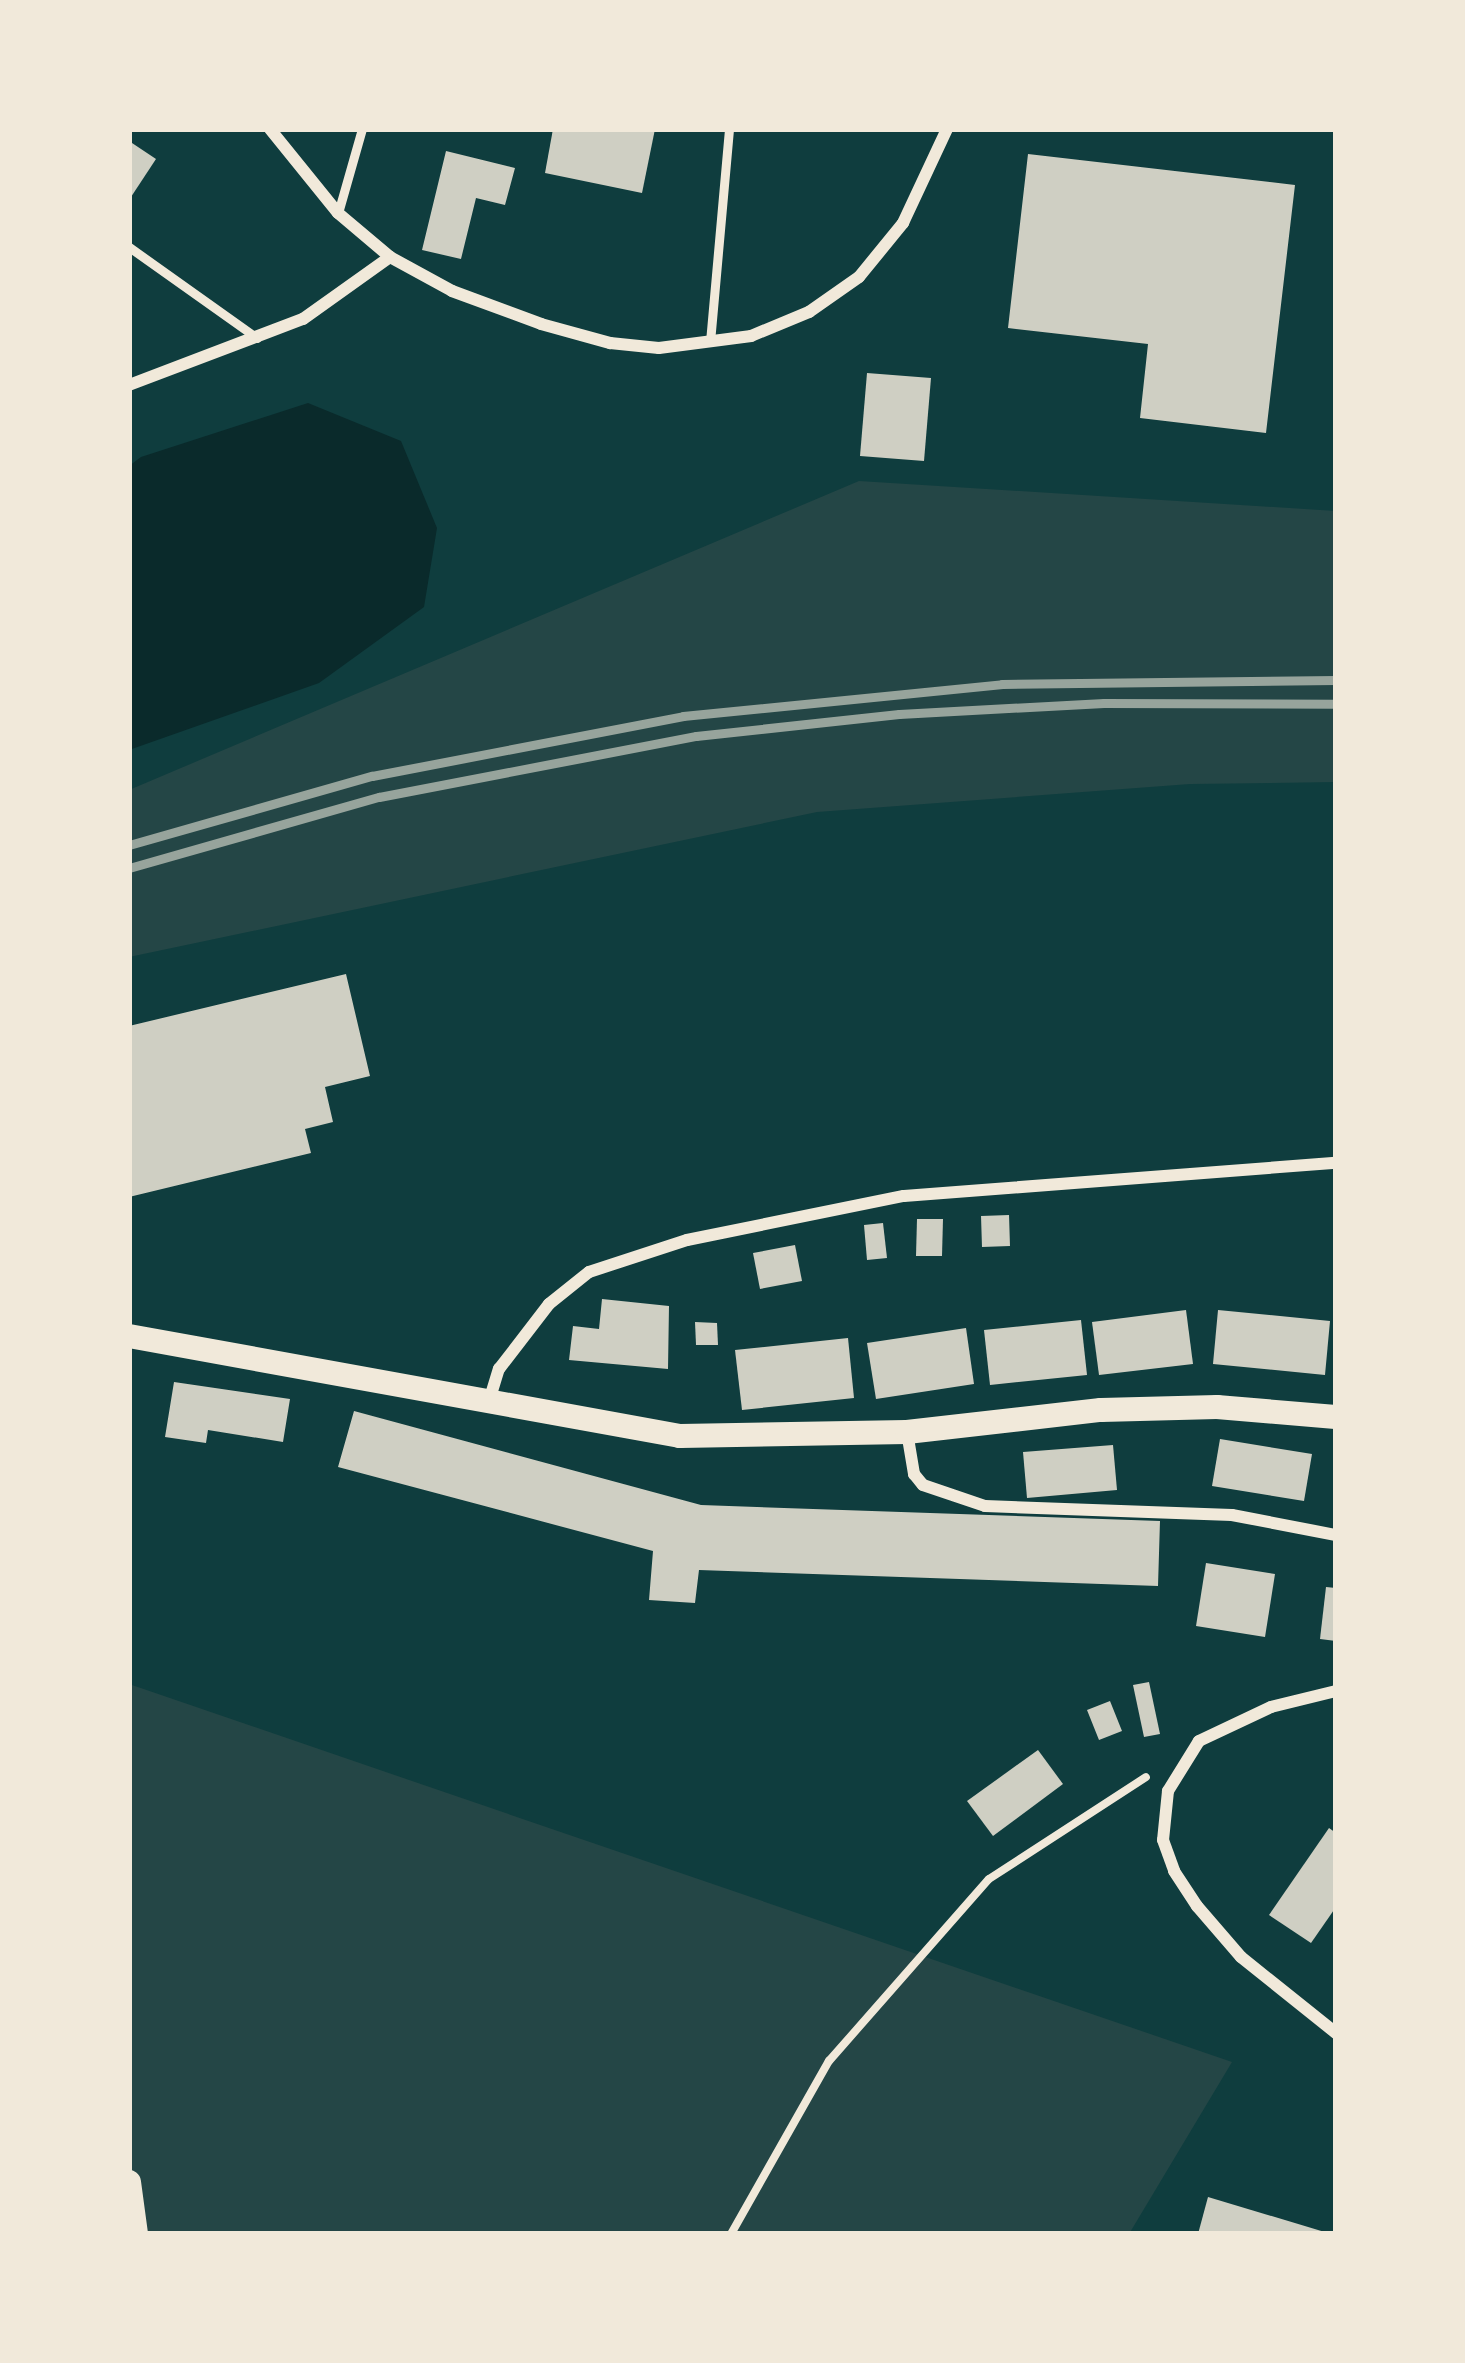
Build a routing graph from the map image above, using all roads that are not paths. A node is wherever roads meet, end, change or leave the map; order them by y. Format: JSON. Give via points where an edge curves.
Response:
{"nodes":[{"id":1,"x":270,"y":129,"type":"edge"},
{"id":2,"x":362,"y":129,"type":"edge"},
{"id":3,"x":729,"y":129,"type":"edge"},
{"id":4,"x":947,"y":129,"type":"edge"},
{"id":5,"x":338,"y":212,"type":"junction"},
{"id":6,"x":129,"y":247,"type":"edge"},
{"id":7,"x":390,"y":257,"type":"junction"},
{"id":8,"x":257,"y":338,"type":"junction"},
{"id":9,"x":710,"y":342,"type":"junction"},
{"id":10,"x":129,"y":385,"type":"edge"},
{"id":11,"x":1336,"y":1163,"type":"edge"},
{"id":12,"x":129,"y":1336,"type":"edge"},
{"id":13,"x":488,"y":1402,"type":"junction"},
{"id":14,"x":1336,"y":1417,"type":"edge"},
{"id":15,"x":907,"y":1432,"type":"junction"},
{"id":16,"x":1336,"y":1535,"type":"edge"},
{"id":17,"x":1336,"y":1691,"type":"edge"},
{"id":18,"x":1336,"y":2033,"type":"edge"},
{"id":19,"x":129,"y":2182,"type":"edge"},
{"id":20,"x":136,"y":2234,"type":"edge"}],
"edges":[{"from":1,"to":5,"type":"street"},
{"from":2,"to":5,"type":"lane"},
{"from":3,"to":9,"type":"lane"},
{"from":4,"to":9,"type":"street","via":[[902,224],[860,277],[809,312],[751,336]]},
{"from":5,"to":7,"type":"street"},
{"from":6,"to":8,"type":"lane"},
{"from":7,"to":8,"type":"street","via":[[303,319]]},
{"from":7,"to":9,"type":"street","via":[[452,291],[610,343]]},
{"from":8,"to":10,"type":"street"},
{"from":11,"to":13,"type":"street","via":[[904,1196],[687,1240],[590,1272],[549,1304],[499,1369]]},
{"from":12,"to":13,"type":"main road"},
{"from":13,"to":15,"type":"main road","via":[[680,1436]]},
{"from":14,"to":15,"type":"main road","via":[[1124,1409]]},
{"from":15,"to":16,"type":"street","via":[[923,1485],[985,1506],[1232,1515]]},
{"from":17,"to":18,"type":"street","via":[[1224,1727],[1183,1759],[1163,1815],[1174,1871],[1241,1957]]},
{"from":19,"to":20,"type":"main road"}]}
